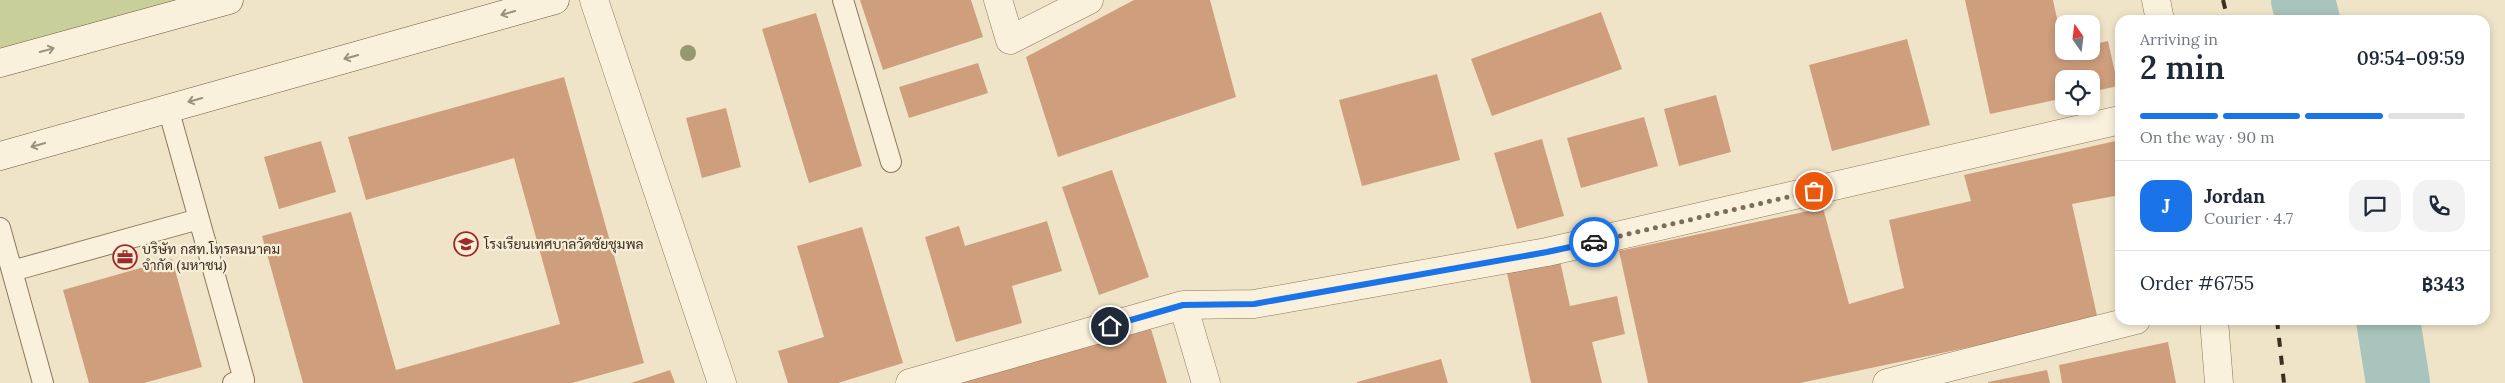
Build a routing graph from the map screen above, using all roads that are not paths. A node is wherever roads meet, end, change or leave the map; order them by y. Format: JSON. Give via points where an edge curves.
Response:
{"nodes":[{"id":1,"x":229,"y":0,"type":"edge"},
{"id":2,"x":555,"y":0,"type":"edge"},
{"id":3,"x":594,"y":0,"type":"edge"},
{"id":4,"x":842,"y":0,"type":"edge"},
{"id":5,"x":998,"y":0,"type":"edge"},
{"id":6,"x":1089,"y":0,"type":"edge"},
{"id":7,"x":2156,"y":0,"type":"edge"},
{"id":8,"x":2159,"y":15,"type":"edge"},
{"id":9,"x":0,"y":63,"type":"edge"},
{"id":10,"x":168,"y":108,"type":"junction"},
{"id":11,"x":2115,"y":121,"type":"edge"},
{"id":12,"x":0,"y":156,"type":"edge"},
{"id":13,"x":891,"y":162,"type":"dead end"},
{"id":14,"x":199,"y":219,"type":"junction"},
{"id":15,"x":0,"y":228,"type":"edge"},
{"id":16,"x":12,"y":271,"type":"junction"},
{"id":17,"x":1183,"y":305,"type":"junction"},
{"id":18,"x":2116,"y":325,"type":"edge"},
{"id":19,"x":2214,"y":325,"type":"edge"},
{"id":20,"x":44,"y":383,"type":"edge"},
{"id":21,"x":233,"y":383,"type":"edge"},
{"id":22,"x":722,"y":383,"type":"edge"},
{"id":23,"x":910,"y":383,"type":"edge"},
{"id":24,"x":1206,"y":383,"type":"edge"},
{"id":25,"x":1887,"y":383,"type":"edge"},
{"id":26,"x":2219,"y":383,"type":"edge"}],
"edges":[{"from":9,"to":1,"type":"street","one_way":true},
{"from":2,"to":10,"type":"street","one_way":true},
{"from":3,"to":22,"type":"street"},
{"from":4,"to":13,"type":"lane"},
{"from":5,"to":6,"type":"street","via":[[1010,40]]},
{"from":7,"to":8,"type":"street"},
{"from":10,"to":12,"type":"street","one_way":true},
{"from":10,"to":14,"type":"lane"},
{"from":11,"to":17,"type":"street","via":[[1547,252],[1254,304]]},
{"from":14,"to":16,"type":"lane"},
{"from":14,"to":21,"type":"lane","via":[[244,380]]},
{"from":15,"to":16,"type":"lane"},
{"from":16,"to":20,"type":"lane"},
{"from":17,"to":23,"type":"street"},
{"from":17,"to":24,"type":"street"},
{"from":18,"to":25,"type":"street"},
{"from":19,"to":26,"type":"street"}]}
